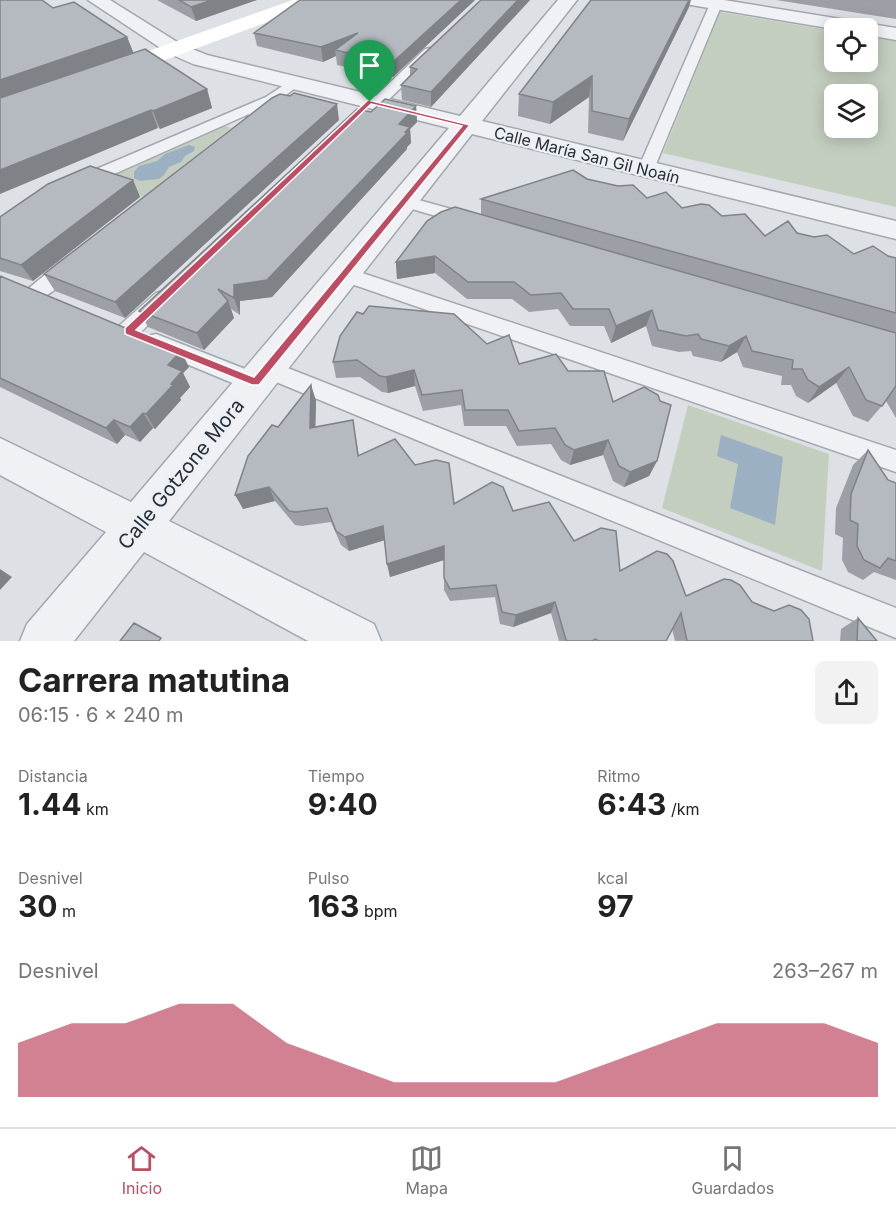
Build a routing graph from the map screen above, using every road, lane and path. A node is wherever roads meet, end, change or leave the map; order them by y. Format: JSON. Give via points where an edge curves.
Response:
{"nodes":[{"id":1,"x":97,"y":0,"type":"edge"},
{"id":2,"x":310,"y":0,"type":"edge"},
{"id":3,"x":568,"y":0,"type":"edge"},
{"id":4,"x":691,"y":0,"type":"edge"},
{"id":5,"x":716,"y":4,"type":"junction"},
{"id":6,"x":824,"y":22,"type":"edge"},
{"id":7,"x":878,"y":31,"type":"edge"},
{"id":8,"x":896,"y":34,"type":"edge"},
{"id":9,"x":442,"y":41,"type":"edge"},
{"id":10,"x":175,"y":50,"type":"junction"},
{"id":11,"x":98,"y":77,"type":"edge"},
{"id":12,"x":293,"y":83,"type":"junction"},
{"id":13,"x":273,"y":98,"type":"junction"},
{"id":14,"x":368,"y":107,"type":"junction"},
{"id":15,"x":466,"y":125,"type":"junction"},
{"id":16,"x":236,"y":133,"type":"edge"},
{"id":17,"x":646,"y":169,"type":"junction"},
{"id":18,"x":66,"y":189,"type":"edge"},
{"id":19,"x":404,"y":201,"type":"junction"},
{"id":20,"x":486,"y":224,"type":"edge"},
{"id":21,"x":896,"y":230,"type":"edge"},
{"id":22,"x":81,"y":257,"type":"edge"},
{"id":23,"x":344,"y":274,"type":"junction"},
{"id":24,"x":172,"y":290,"type":"edge"},
{"id":25,"x":56,"y":302,"type":"edge"},
{"id":26,"x":108,"y":322,"type":"edge"},
{"id":27,"x":128,"y":331,"type":"junction"},
{"id":28,"x":261,"y":376,"type":"junction"},
{"id":29,"x":0,"y":455,"type":"edge"},
{"id":30,"x":896,"y":461,"type":"edge"},
{"id":31,"x":138,"y":527,"type":"junction"},
{"id":32,"x":896,"y":622,"type":"edge"},
{"id":33,"x":44,"y":641,"type":"edge"},
{"id":34,"x":357,"y":641,"type":"edge"}],
"edges":[{"from":1,"to":10,"type":"street","name":"Calle María San Gil Noaín"},
{"from":2,"to":10,"type":"street"},
{"from":3,"to":15,"type":"street","name":"Calle Gotzone Mora"},
{"from":4,"to":5,"type":"street"},
{"from":5,"to":6,"type":"street"},
{"from":5,"to":17,"type":"lane"},
{"from":7,"to":8,"type":"street"},
{"from":9,"to":14,"type":"lane"},
{"from":10,"to":11,"type":"street"},
{"from":10,"to":12,"type":"street","name":"Calle María San Gil Noaín"},
{"from":12,"to":13,"type":"lane"},
{"from":12,"to":14,"type":"street","name":"Calle María San Gil Noaín"},
{"from":13,"to":16,"type":"lane"},
{"from":13,"to":18,"type":"lane"},
{"from":14,"to":15,"type":"street","name":"Calle María San Gil Noaín"},
{"from":15,"to":17,"type":"street","name":"Calle María San Gil Noaín"},
{"from":15,"to":19,"type":"street","name":"Calle Gotzone Mora"},
{"from":17,"to":21,"type":"street","name":"Calle María San Gil Noaín"},
{"from":19,"to":20,"type":"lane"},
{"from":19,"to":23,"type":"street","name":"Calle Gotzone Mora"},
{"from":22,"to":25,"type":"lane","via":[[27,289]]},
{"from":23,"to":28,"type":"street","name":"Calle Gotzone Mora"},
{"from":23,"to":30,"type":"lane"},
{"from":24,"to":27,"type":"lane"},
{"from":26,"to":27,"type":"lane"},
{"from":27,"to":28,"type":"lane"},
{"from":28,"to":31,"type":"street","name":"Calle Gotzone Mora"},
{"from":28,"to":32,"type":"lane"},
{"from":29,"to":31,"type":"street"},
{"from":31,"to":33,"type":"street","name":"Calle Gotzone Mora"},
{"from":31,"to":34,"type":"street"}]}
